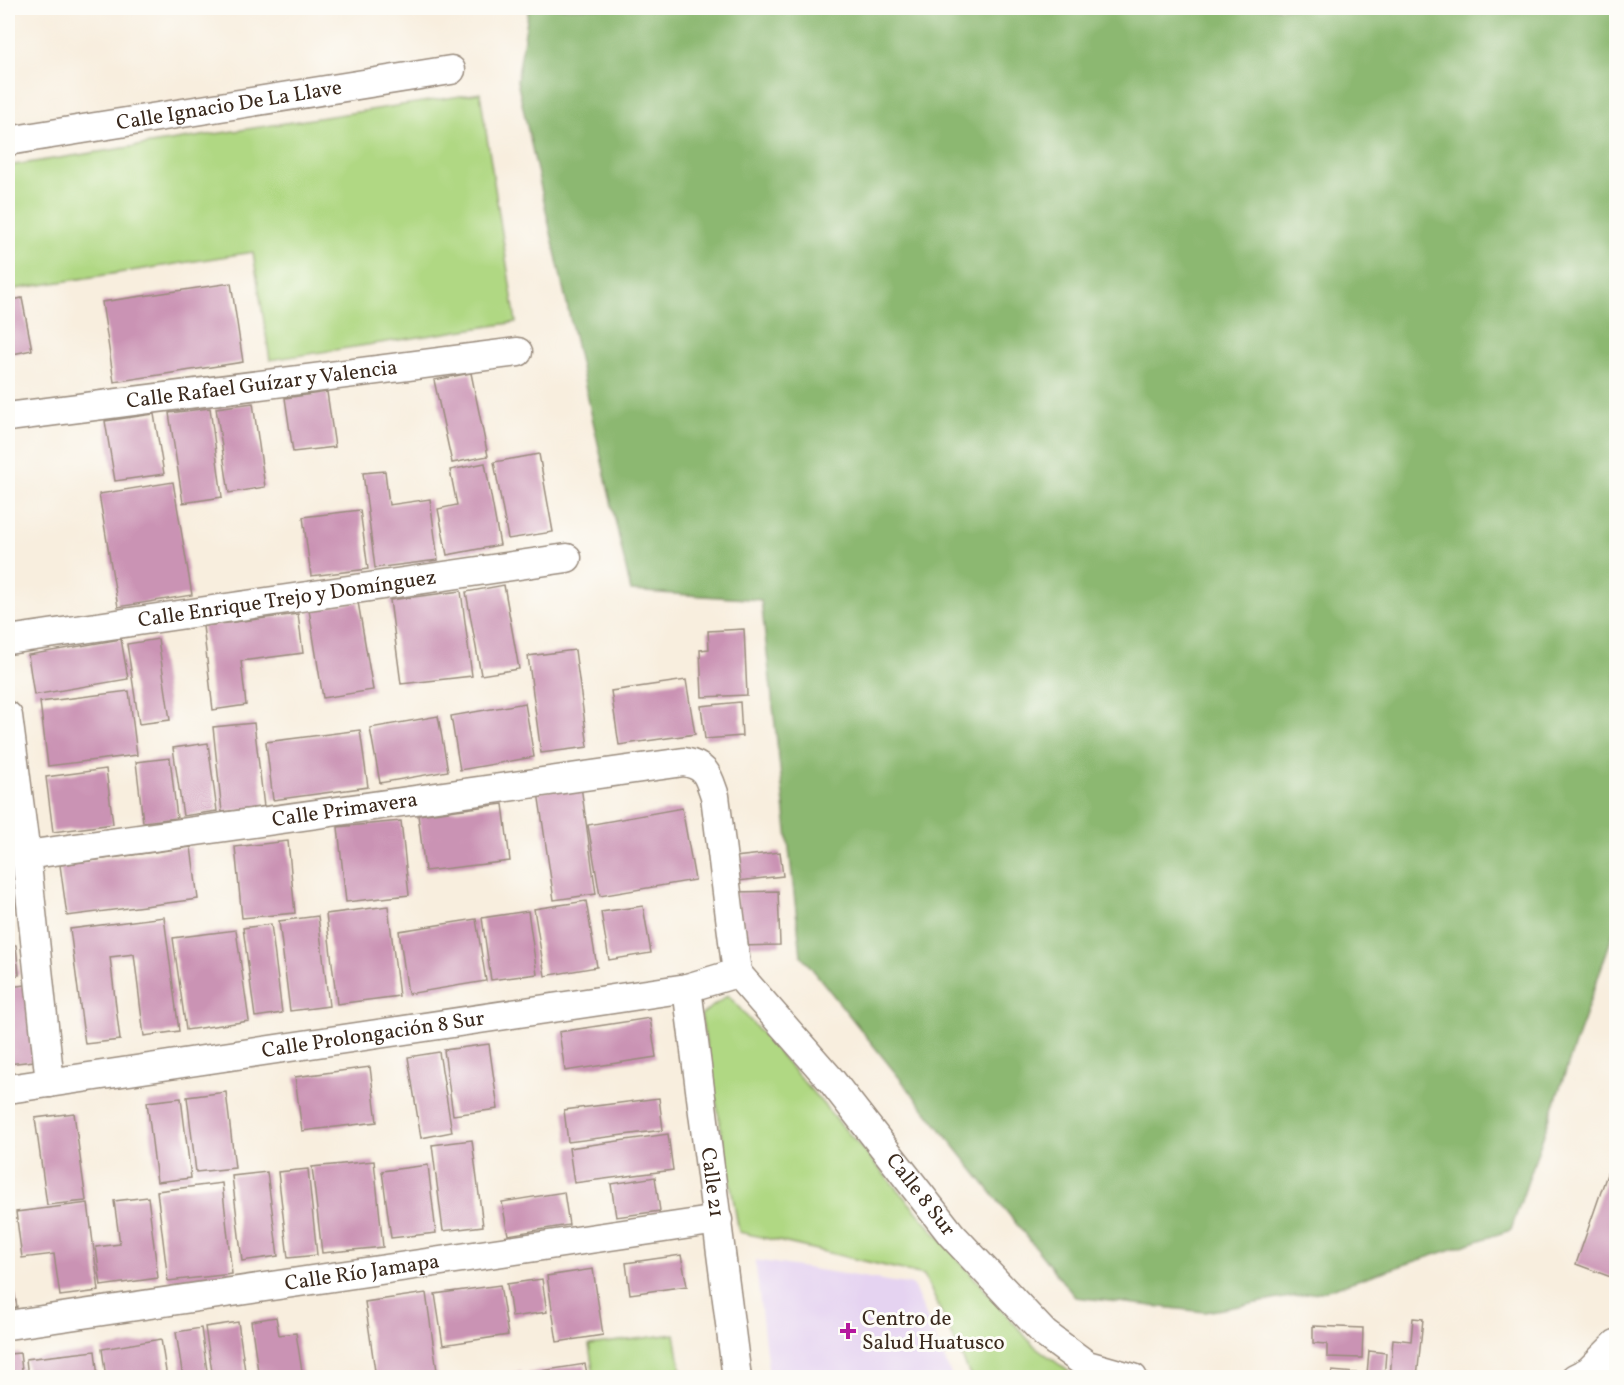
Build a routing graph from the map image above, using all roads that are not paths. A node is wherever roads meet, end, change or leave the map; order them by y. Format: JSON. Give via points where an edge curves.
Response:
{"nodes":[{"id":1,"x":451,"y":70,"type":"dead end"},
{"id":2,"x":8,"y":141,"type":"edge"},
{"id":3,"x":518,"y":352,"type":"dead end"},
{"id":4,"x":8,"y":417,"type":"edge"},
{"id":5,"x":567,"y":558,"type":"dead end"},
{"id":6,"x":8,"y":640,"type":"edge"},
{"id":7,"x":8,"y":716,"type":"edge"},
{"id":8,"x":26,"y":855,"type":"junction"},
{"id":9,"x":737,"y":973,"type":"junction"},
{"id":10,"x":687,"y":988,"type":"junction"},
{"id":11,"x":50,"y":1083,"type":"junction"},
{"id":12,"x":8,"y":1089,"type":"edge"},
{"id":13,"x":718,"y":1220,"type":"junction"},
{"id":14,"x":8,"y":1325,"type":"edge"},
{"id":15,"x":1617,"y":1344,"type":"edge"},
{"id":16,"x":737,"y":1377,"type":"edge"},
{"id":17,"x":1133,"y":1377,"type":"edge"},
{"id":18,"x":1575,"y":1377,"type":"edge"}],
"edges":[{"from":1,"to":2,"type":"street","name":"Calle Ignacio De La Llave"},
{"from":3,"to":4,"type":"street","name":"Calle Rafael Guízar y Valencia"},
{"from":5,"to":6,"type":"street","name":"Calle Enrique Trejo y Domínguez"},
{"from":7,"to":8,"type":"street"},
{"from":8,"to":9,"type":"street","name":"Calle Primavera","via":[[665,763],[697,764],[707,773],[715,796]]},
{"from":8,"to":11,"type":"street"},
{"from":9,"to":10,"type":"street","name":"Calle Prolongación 8 Sur"},
{"from":9,"to":17,"type":"street","name":"Calle 8 Sur","via":[[831,1080],[951,1234],[1045,1334],[1087,1365]]},
{"from":10,"to":11,"type":"street","name":"Calle Prolongación 8 Sur"},
{"from":10,"to":13,"type":"street","name":"Calle 21"},
{"from":11,"to":12,"type":"street","name":"Calle Prolongación 8 Sur"},
{"from":13,"to":14,"type":"street","name":"Calle Río Jamapa"},
{"from":13,"to":16,"type":"street","name":"Calle 21"},
{"from":15,"to":18,"type":"street","via":[[1589,1371]]}]}
